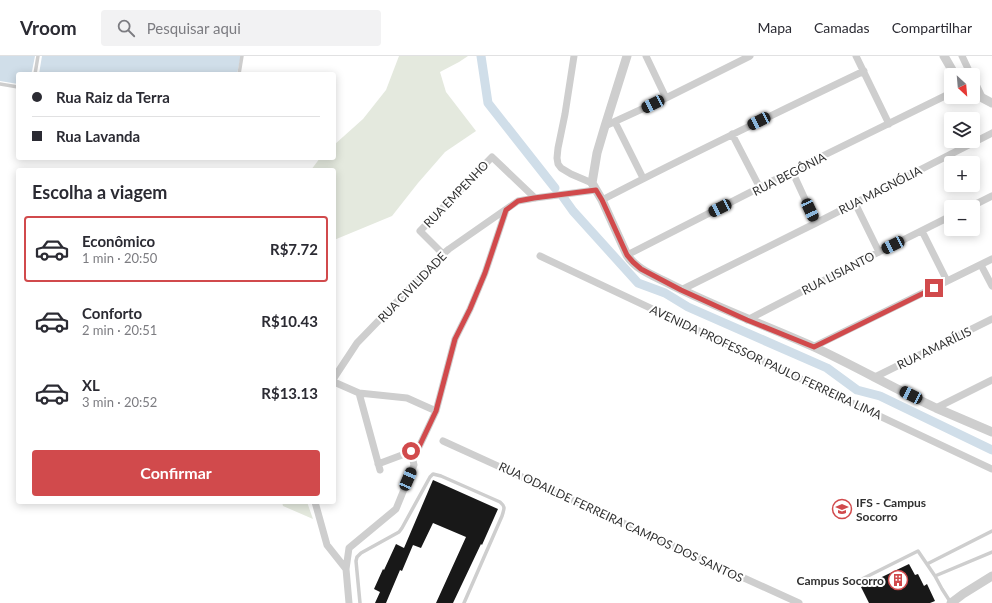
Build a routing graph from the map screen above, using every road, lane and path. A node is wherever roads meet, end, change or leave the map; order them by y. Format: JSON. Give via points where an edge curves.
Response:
{"nodes":[{"id":1,"x":38,"y":56,"type":"edge"},
{"id":2,"x":242,"y":56,"type":"edge"},
{"id":3,"x":574,"y":56,"type":"edge"},
{"id":4,"x":627,"y":56,"type":"edge"},
{"id":5,"x":646,"y":56,"type":"edge"},
{"id":6,"x":750,"y":56,"type":"edge"},
{"id":7,"x":856,"y":56,"type":"edge"},
{"id":8,"x":944,"y":56,"type":"edge"},
{"id":9,"x":962,"y":56,"type":"edge"},
{"id":10,"x":951,"y":68,"type":"edge"},
{"id":11,"x":968,"y":68,"type":"edge"},
{"id":12,"x":864,"y":71,"type":"junction"},
{"id":13,"x":35,"y":72,"type":"edge"},
{"id":14,"x":239,"y":72,"type":"edge"},
{"id":15,"x":0,"y":84,"type":"edge"},
{"id":16,"x":16,"y":87,"type":"edge"},
{"id":17,"x":980,"y":94,"type":"edge"},
{"id":18,"x":944,"y":96,"type":"edge"},
{"id":19,"x":666,"y":98,"type":"junction"},
{"id":20,"x":982,"y":98,"type":"joint"},
{"id":21,"x":992,"y":103,"type":"edge"},
{"id":22,"x":615,"y":122,"type":"junction"},
{"id":23,"x":889,"y":124,"type":"junction"},
{"id":24,"x":605,"y":126,"type":"junction"},
{"id":25,"x":992,"y":133,"type":"edge"},
{"id":26,"x":732,"y":134,"type":"junction"},
{"id":27,"x":792,"y":171,"type":"junction"},
{"id":28,"x":642,"y":178,"type":"junction"},
{"id":29,"x":594,"y":186,"type":"junction"},
{"id":30,"x":760,"y":188,"type":"junction"},
{"id":31,"x":992,"y":196,"type":"edge"},
{"id":32,"x":534,"y":198,"type":"junction"},
{"id":33,"x":602,"y":200,"type":"junction"},
{"id":34,"x":980,"y":202,"type":"edge"},
{"id":35,"x":855,"y":203,"type":"junction"},
{"id":36,"x":506,"y":210,"type":"junction"},
{"id":37,"x":944,"y":220,"type":"edge"},
{"id":38,"x":816,"y":223,"type":"junction"},
{"id":39,"x":922,"y":231,"type":"junction"},
{"id":40,"x":879,"y":252,"type":"junction"},
{"id":41,"x":443,"y":254,"type":"junction"},
{"id":42,"x":627,"y":255,"type":"junction"},
{"id":43,"x":540,"y":256,"type":"dead end"},
{"id":44,"x":992,"y":259,"type":"edge"},
{"id":45,"x":981,"y":265,"type":"junction"},
{"id":46,"x":947,"y":282,"type":"junction"},
{"id":47,"x":992,"y":286,"type":"edge"},
{"id":48,"x":681,"y":290,"type":"junction"},
{"id":49,"x":992,"y":319,"type":"edge"},
{"id":50,"x":747,"y":320,"type":"junction"},
{"id":51,"x":814,"y":347,"type":"junction"},
{"id":52,"x":336,"y":375,"type":"edge"},
{"id":53,"x":875,"y":377,"type":"junction"},
{"id":54,"x":992,"y":380,"type":"edge"},
{"id":55,"x":336,"y":383,"type":"edge"},
{"id":56,"x":358,"y":393,"type":"junction"},
{"id":57,"x":936,"y":408,"type":"junction"},
{"id":58,"x":436,"y":411,"type":"junction"},
{"id":59,"x":992,"y":432,"type":"edge"},
{"id":60,"x":443,"y":441,"type":"dead end"},
{"id":61,"x":411,"y":451,"type":"junction"},
{"id":62,"x":992,"y":469,"type":"edge"},
{"id":63,"x":316,"y":504,"type":"edge"},
{"id":64,"x":992,"y":531,"type":"edge"},
{"id":65,"x":992,"y":552,"type":"edge"},
{"id":66,"x":927,"y":564,"type":"junction"},
{"id":67,"x":346,"y":570,"type":"junction"},
{"id":68,"x":935,"y":576,"type":"junction"},
{"id":69,"x":992,"y":576,"type":"edge"},
{"id":70,"x":858,"y":581,"type":"dead end"},
{"id":71,"x":349,"y":603,"type":"edge"},
{"id":72,"x":360,"y":603,"type":"edge"},
{"id":73,"x":464,"y":603,"type":"edge"},
{"id":74,"x":799,"y":603,"type":"edge"},
{"id":75,"x":951,"y":603,"type":"edge"}],
"edges":[{"from":1,"to":13,"type":"lane"},
{"from":2,"to":14,"type":"lane"},
{"from":3,"to":29,"type":"street","via":[[557,158],[561,168]]},
{"from":4,"to":24,"type":"street"},
{"from":5,"to":19,"type":"street"},
{"from":6,"to":19,"type":"street"},
{"from":7,"to":12,"type":"street"},
{"from":8,"to":10,"type":"street"},
{"from":9,"to":11,"type":"street"},
{"from":12,"to":23,"type":"street"},
{"from":12,"to":26,"type":"street"},
{"from":15,"to":16,"type":"lane"},
{"from":17,"to":20,"type":"street"},
{"from":18,"to":23,"type":"street","name":"RUA BEGÔNIA"},
{"from":19,"to":22,"type":"street"},
{"from":20,"to":21,"type":"street"},
{"from":22,"to":24,"type":"street"},
{"from":22,"to":28,"type":"street"},
{"from":23,"to":27,"type":"street","name":"RUA BEGÔNIA"},
{"from":24,"to":29,"type":"street","via":[[597,153]]},
{"from":25,"to":35,"type":"street","name":"RUA MAGNÓLIA"},
{"from":26,"to":28,"type":"street"},
{"from":26,"to":30,"type":"street"},
{"from":27,"to":30,"type":"street","name":"RUA BEGÔNIA"},
{"from":27,"to":38,"type":"street"},
{"from":28,"to":33,"type":"street"},
{"from":29,"to":32,"type":"street","name":"RUA CIVILIDADE"},
{"from":29,"to":33,"type":"street"},
{"from":30,"to":42,"type":"street","name":"RUA BEGÔNIA"},
{"from":31,"to":34,"type":"street"},
{"from":32,"to":36,"type":"street","name":"RUA CIVILIDADE","via":[[518,201]]},
{"from":32,"to":41,"type":"street","name":"RUA EMPENHO","via":[[492,156],[420,231]]},
{"from":33,"to":42,"type":"street"},
{"from":35,"to":38,"type":"street","name":"RUA MAGNÓLIA"},
{"from":35,"to":40,"type":"street"},
{"from":36,"to":41,"type":"street","name":"RUA CIVILIDADE"},
{"from":36,"to":58,"type":"street","via":[[485,273],[455,339]]},
{"from":37,"to":39,"type":"street","name":"RUA LISIANTO"},
{"from":38,"to":48,"type":"street","name":"RUA MAGNÓLIA"},
{"from":39,"to":40,"type":"street","name":"RUA LISIANTO"},
{"from":39,"to":46,"type":"street"},
{"from":40,"to":50,"type":"street","name":"RUA LISIANTO"},
{"from":41,"to":52,"type":"street","name":"RUA CIVILIDADE","via":[[357,343]]},
{"from":42,"to":48,"type":"street","via":[[641,269]]},
{"from":43,"to":62,"type":"street","name":"AVENIDA PROFESSOR PAULO FERREIRA LIMA"},
{"from":44,"to":45,"type":"street"},
{"from":45,"to":46,"type":"street"},
{"from":45,"to":47,"type":"street"},
{"from":46,"to":51,"type":"street"},
{"from":48,"to":50,"type":"street"},
{"from":49,"to":53,"type":"street","name":"RUA AMARÍLIS"},
{"from":50,"to":51,"type":"street"},
{"from":51,"to":53,"type":"street"},
{"from":53,"to":57,"type":"street"},
{"from":54,"to":57,"type":"street"},
{"from":55,"to":56,"type":"street"},
{"from":56,"to":58,"type":"street","via":[[407,398]]},
{"from":56,"to":61,"type":"street","via":[[380,467]]},
{"from":57,"to":59,"type":"street"},
{"from":58,"to":61,"type":"street","via":[[418,449]]},
{"from":60,"to":74,"type":"street","name":"RUA ODAILDE FERREIRA CAMPOS DOS SANTOS"},
{"from":61,"to":67,"type":"street","via":[[414,464],[396,509],[349,548]]},
{"from":63,"to":67,"type":"street","via":[[327,545]]},
{"from":64,"to":66,"type":"lane"},
{"from":65,"to":68,"type":"lane"},
{"from":66,"to":68,"type":"lane"},
{"from":66,"to":70,"type":"lane","via":[[918,551]]},
{"from":67,"to":71,"type":"street"},
{"from":68,"to":75,"type":"lane"},
{"from":69,"to":75,"type":"street"},
{"from":72,"to":73,"type":"lane","via":[[357,557],[399,532],[433,474],[500,502],[504,509]]}]}
